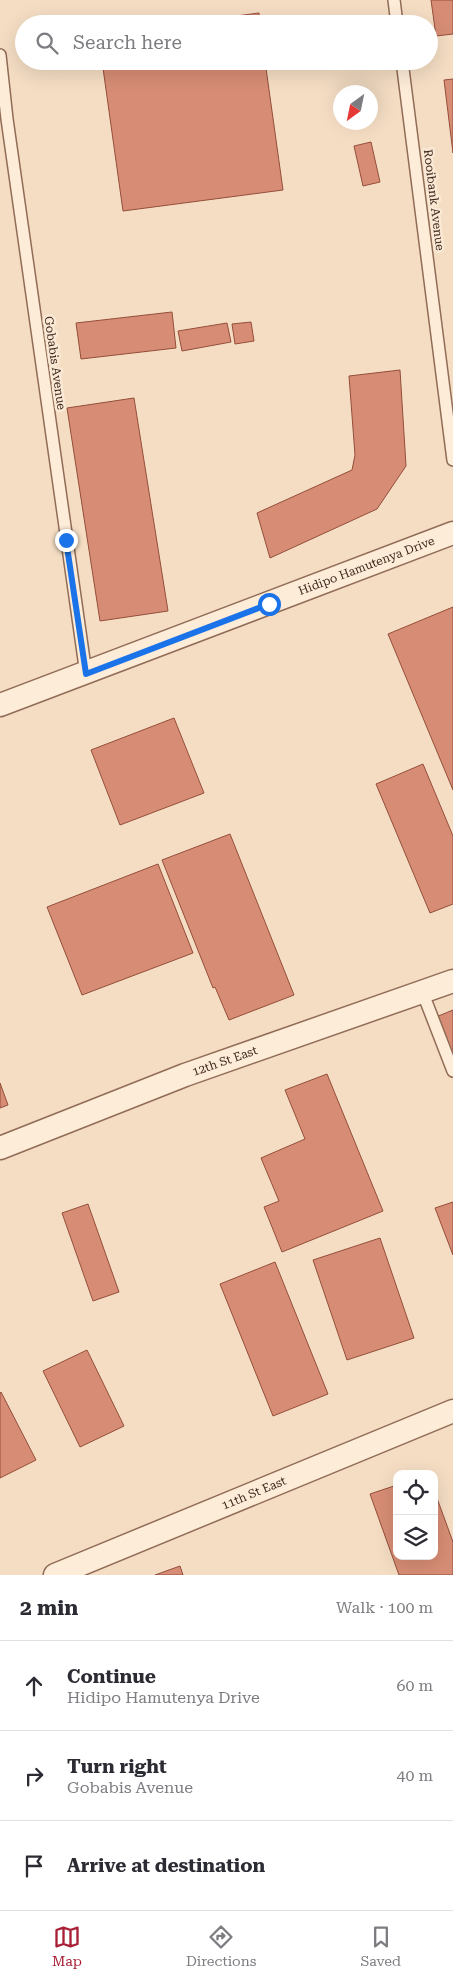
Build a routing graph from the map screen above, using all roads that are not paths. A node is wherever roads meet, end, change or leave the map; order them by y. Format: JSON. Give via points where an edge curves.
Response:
{"nodes":[{"id":1,"x":394,"y":0,"type":"edge"},
{"id":2,"x":396,"y":15,"type":"edge"},
{"id":3,"x":0,"y":54,"type":"edge"},
{"id":4,"x":403,"y":70,"type":"edge"},
{"id":5,"x":453,"y":460,"type":"edge"},
{"id":6,"x":453,"y":533,"type":"edge"},
{"id":7,"x":86,"y":674,"type":"junction"},
{"id":8,"x":0,"y":705,"type":"edge"},
{"id":9,"x":453,"y":980,"type":"edge"},
{"id":10,"x":422,"y":991,"type":"junction"},
{"id":11,"x":453,"y":1071,"type":"edge"},
{"id":12,"x":0,"y":1148,"type":"edge"},
{"id":13,"x":453,"y":1411,"type":"edge"},
{"id":14,"x":56,"y":1575,"type":"edge"}],
"edges":[{"from":1,"to":2,"type":"lane"},
{"from":3,"to":7,"type":"lane","name":"Gobabis Avenue"},
{"from":4,"to":5,"type":"lane","name":"Rooibank Avenue"},
{"from":6,"to":7,"type":"street","name":"Hidipo Hamutenya Drive"},
{"from":7,"to":8,"type":"street","name":"Hidipo Hamutenya Drive"},
{"from":9,"to":10,"type":"street","name":"12th St East"},
{"from":10,"to":11,"type":"lane"},
{"from":10,"to":12,"type":"street","name":"12th St East","via":[[185,1075]]},
{"from":13,"to":14,"type":"street","name":"11th St East"}]}
